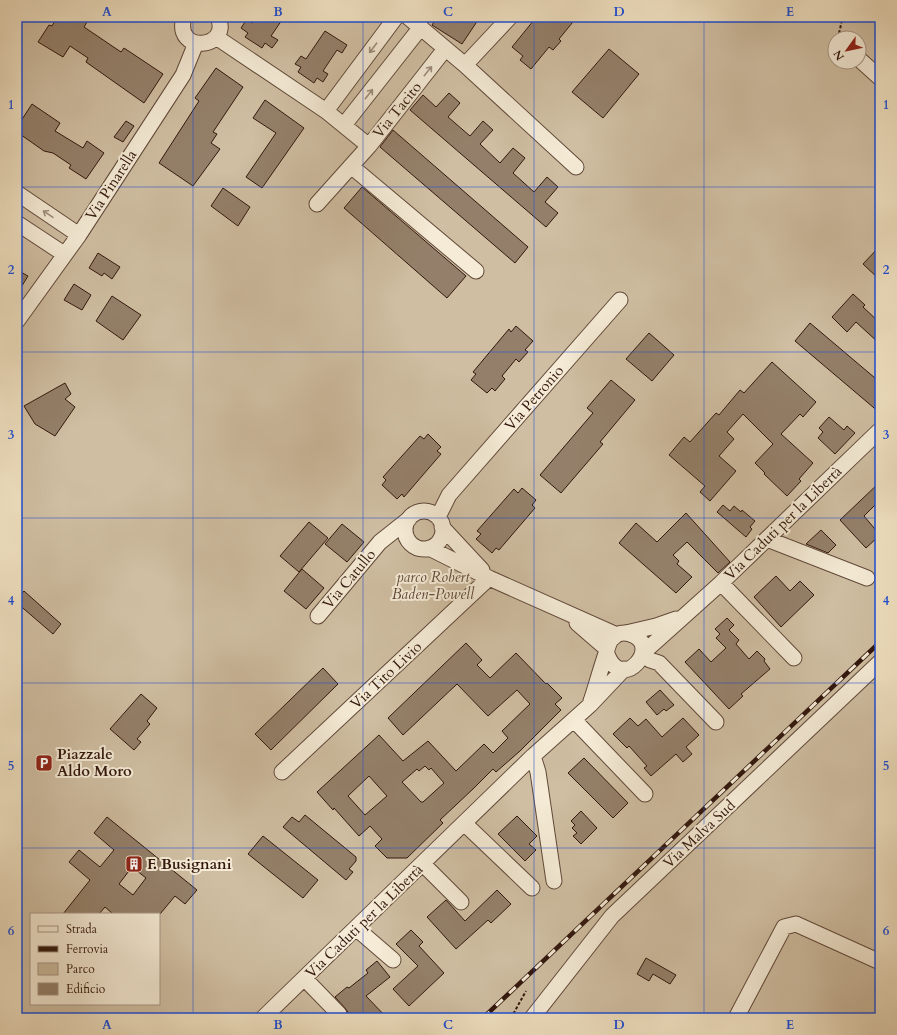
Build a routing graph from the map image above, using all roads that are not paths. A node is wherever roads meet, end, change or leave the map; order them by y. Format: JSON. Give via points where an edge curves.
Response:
{"nodes":[{"id":1,"x":184,"y":17,"type":"edge"},
{"id":2,"x":218,"y":17,"type":"edge"},
{"id":3,"x":396,"y":17,"type":"edge"},
{"id":4,"x":408,"y":17,"type":"edge"},
{"id":5,"x":510,"y":17,"type":"edge"},
{"id":6,"x":421,"y":27,"type":"junction"},
{"id":7,"x":216,"y":37,"type":"junction"},
{"id":8,"x":196,"y":43,"type":"junction"},
{"id":9,"x":445,"y":49,"type":"junction"},
{"id":10,"x":465,"y":65,"type":"junction"},
{"id":11,"x":867,"y":66,"type":"edge"},
{"id":12,"x":880,"y":78,"type":"edge"},
{"id":13,"x":326,"y":111,"type":"junction"},
{"id":14,"x":344,"y":125,"type":"junction"},
{"id":15,"x":369,"y":146,"type":"junction"},
{"id":16,"x":350,"y":166,"type":"junction"},
{"id":17,"x":576,"y":167,"type":"dead end"},
{"id":18,"x":17,"y":193,"type":"edge"},
{"id":19,"x":317,"y":204,"type":"dead end"},
{"id":20,"x":17,"y":223,"type":"edge"},
{"id":21,"x":79,"y":235,"type":"junction"},
{"id":22,"x":64,"y":254,"type":"junction"},
{"id":23,"x":476,"y":271,"type":"dead end"},
{"id":24,"x":620,"y":300,"type":"dead end"},
{"id":25,"x":17,"y":320,"type":"edge"},
{"id":26,"x":880,"y":430,"type":"edge"},
{"id":27,"x":449,"y":495,"type":"junction"},
{"id":28,"x":414,"y":515,"type":"junction"},
{"id":29,"x":440,"y":522,"type":"junction"},
{"id":30,"x":766,"y":539,"type":"junction"},
{"id":31,"x":408,"y":540,"type":"junction"},
{"id":32,"x":380,"y":542,"type":"junction"},
{"id":33,"x":429,"y":548,"type":"junction"},
{"id":34,"x":490,"y":578,"type":"junction"},
{"id":35,"x":866,"y":578,"type":"dead end"},
{"id":36,"x":721,"y":583,"type":"junction"},
{"id":37,"x":567,"y":614,"type":"junction"},
{"id":38,"x":686,"y":615,"type":"junction"},
{"id":39,"x":318,"y":616,"type":"dead end"},
{"id":40,"x":622,"y":634,"type":"junction"},
{"id":41,"x":607,"y":651,"type":"junction"},
{"id":42,"x":643,"y":653,"type":"junction"},
{"id":43,"x":794,"y":658,"type":"dead end"},
{"id":44,"x":880,"y":662,"type":"edge"},
{"id":45,"x":624,"y":669,"type":"junction"},
{"id":46,"x":590,"y":705,"type":"junction"},
{"id":47,"x":574,"y":720,"type":"junction"},
{"id":48,"x":716,"y":722,"type":"dead end"},
{"id":49,"x":533,"y":756,"type":"junction"},
{"id":50,"x":282,"y":772,"type":"dead end"},
{"id":51,"x":645,"y":794,"type":"dead end"},
{"id":52,"x":465,"y":824,"type":"junction"},
{"id":53,"x":423,"y":864,"type":"junction"},
{"id":54,"x":554,"y":881,"type":"dead end"},
{"id":55,"x":532,"y":888,"type":"dead end"},
{"id":56,"x":461,"y":902,"type":"dead end"},
{"id":57,"x":357,"y":929,"type":"junction"},
{"id":58,"x":393,"y":960,"type":"dead end"},
{"id":59,"x":880,"y":962,"type":"edge"},
{"id":60,"x":304,"y":978,"type":"junction"},
{"id":61,"x":339,"y":1014,"type":"dead end"},
{"id":62,"x":263,"y":1018,"type":"edge"},
{"id":63,"x":532,"y":1018,"type":"edge"},
{"id":64,"x":736,"y":1018,"type":"edge"}],
"edges":[{"from":1,"to":8,"type":"street","via":[[182,30]]},
{"from":2,"to":7,"type":"street","via":[[220,26]]},
{"from":3,"to":13,"type":"street","one_way":true},
{"from":4,"to":6,"type":"street"},
{"from":5,"to":10,"type":"street"},
{"from":6,"to":9,"type":"street"},
{"from":14,"to":6,"type":"street","one_way":true},
{"from":7,"to":8,"type":"street","via":[[207,43]]},
{"from":7,"to":13,"type":"street","name":"Via Tacito"},
{"from":8,"to":21,"type":"street","name":"Via Pinarella","via":[[183,75]]},
{"from":9,"to":10,"type":"street"},
{"from":15,"to":9,"type":"street","name":"Via Tacito","one_way":true},
{"from":10,"to":17,"type":"street"},
{"from":11,"to":12,"type":"street"},
{"from":13,"to":14,"type":"street","name":"Via Tacito"},
{"from":14,"to":15,"type":"street","name":"Via Tacito"},
{"from":15,"to":16,"type":"street"},
{"from":16,"to":19,"type":"street"},
{"from":16,"to":23,"type":"street"},
{"from":21,"to":18,"type":"street","one_way":true},
{"from":20,"to":22,"type":"street"},
{"from":21,"to":22,"type":"street","name":"Via Pinarella"},
{"from":22,"to":25,"type":"street","name":"Via Pinarella"},
{"from":24,"to":27,"type":"street","name":"Via Petronio"},
{"from":26,"to":30,"type":"street","name":"Via Caduti per la Libertà"},
{"from":27,"to":28,"type":"street","name":"Via Petronio"},
{"from":27,"to":29,"type":"street","name":"Via Petronio"},
{"from":28,"to":29,"type":"street","name":"Via Catullo","via":[[430,512]]},
{"from":28,"to":31,"type":"street","via":[[405,529]]},
{"from":28,"to":32,"type":"street","name":"Via Catullo"},
{"from":29,"to":33,"type":"street","via":[[441,537]]},
{"from":29,"to":34,"type":"street","name":"Via Catullo"},
{"from":30,"to":35,"type":"street"},
{"from":30,"to":36,"type":"street","name":"Via Caduti per la Libertà"},
{"from":31,"to":32,"type":"street","name":"Via Catullo","via":[[396,537]]},
{"from":31,"to":33,"type":"street","name":"Via Catullo","via":[[417,547]]},
{"from":32,"to":39,"type":"street","name":"Via Catullo"},
{"from":33,"to":34,"type":"street","name":"Via Catullo"},
{"from":34,"to":37,"type":"street","name":"Via Catullo"},
{"from":34,"to":50,"type":"street","name":"Via Tito Livio"},
{"from":36,"to":38,"type":"street","name":"Via Caduti per la Libertà"},
{"from":36,"to":43,"type":"street"},
{"from":37,"to":40,"type":"street"},
{"from":37,"to":41,"type":"street"},
{"from":38,"to":40,"type":"street","via":[[656,626]]},
{"from":38,"to":42,"type":"street","name":"Via Caduti per la Libertà"},
{"from":40,"to":41,"type":"street","via":[[612,638]]},
{"from":40,"to":42,"type":"street","via":[[637,637]]},
{"from":41,"to":45,"type":"street","via":[[613,664]]},
{"from":41,"to":46,"type":"street"},
{"from":42,"to":45,"type":"street","via":[[638,663]]},
{"from":42,"to":48,"type":"street","via":[[650,660],[659,663]]},
{"from":44,"to":63,"type":"street","name":"Via Malva Sud","via":[[612,916]]},
{"from":45,"to":46,"type":"street","name":"Via Caduti per la Libertà"},
{"from":46,"to":47,"type":"street","name":"Via Caduti per la Libertà"},
{"from":47,"to":49,"type":"street","name":"Via Caduti per la Libertà"},
{"from":47,"to":51,"type":"street"},
{"from":49,"to":52,"type":"street","name":"Via Caduti per la Libertà"},
{"from":49,"to":54,"type":"street","via":[[538,772]]},
{"from":52,"to":53,"type":"street","name":"Via Caduti per la Libertà"},
{"from":52,"to":55,"type":"street"},
{"from":53,"to":56,"type":"street"},
{"from":53,"to":57,"type":"street","name":"Via Caduti per la Libertà"},
{"from":57,"to":58,"type":"street"},
{"from":57,"to":60,"type":"street","name":"Via Caduti per la Libertà"},
{"from":59,"to":64,"type":"street","via":[[796,924],[784,927]]},
{"from":60,"to":61,"type":"street"},
{"from":60,"to":62,"type":"street","name":"Via Caduti per la Libertà"}]}
